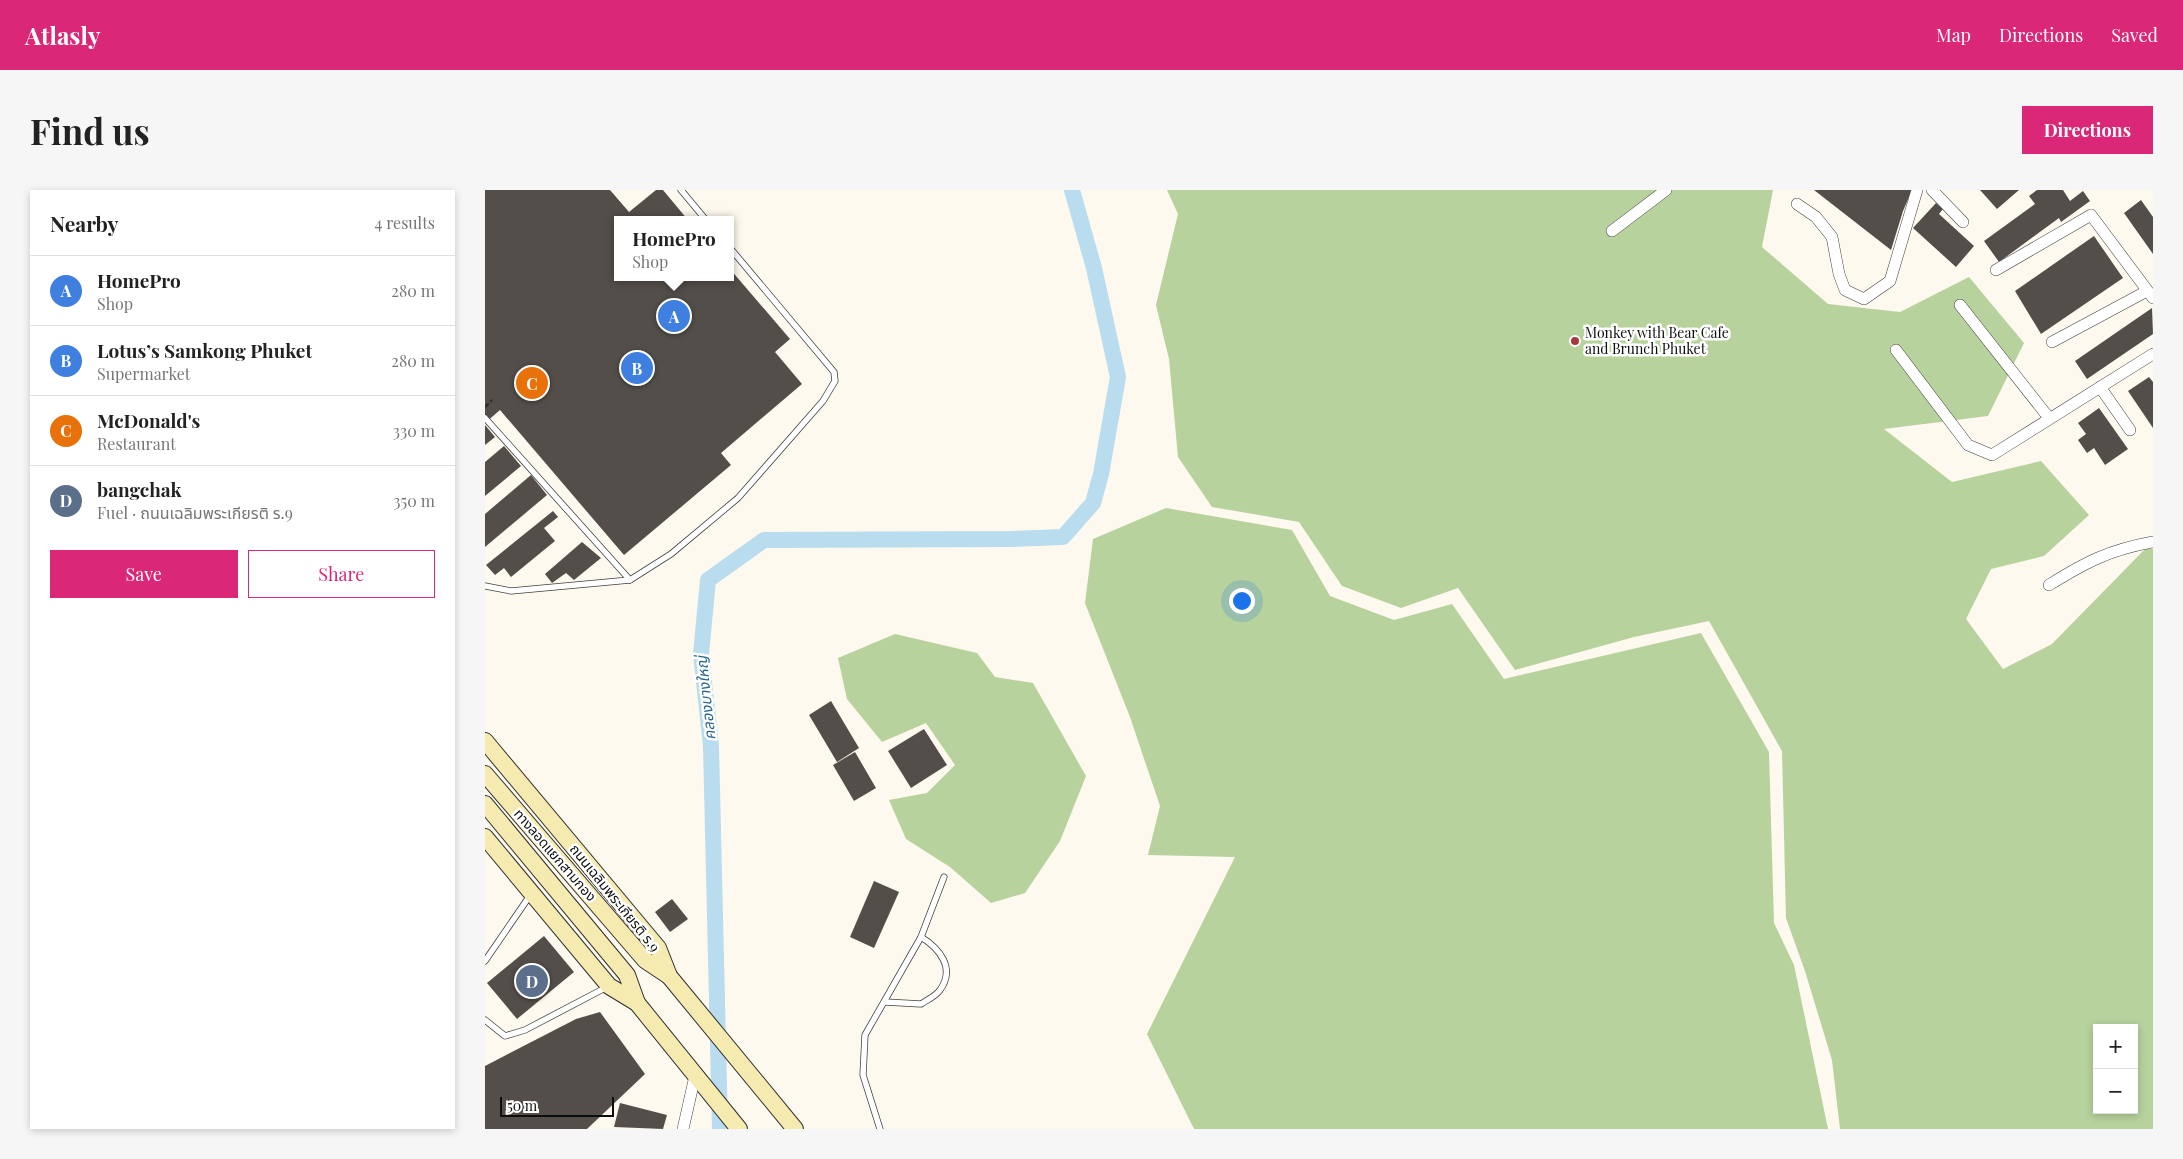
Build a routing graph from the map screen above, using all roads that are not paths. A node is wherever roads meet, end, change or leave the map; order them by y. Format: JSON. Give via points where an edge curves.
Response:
{"nodes":[{"id":1,"x":681,"y":190,"type":"edge"},
{"id":2,"x":1666,"y":190,"type":"edge"},
{"id":3,"x":1917,"y":190,"type":"edge"},
{"id":4,"x":1932,"y":190,"type":"edge"},
{"id":5,"x":1797,"y":204,"type":"dead end"},
{"id":6,"x":703,"y":216,"type":"edge"},
{"id":7,"x":1963,"y":222,"type":"dead end"},
{"id":8,"x":1612,"y":231,"type":"dead end"},
{"id":9,"x":734,"y":253,"type":"edge"},
{"id":10,"x":1996,"y":270,"type":"dead end"},
{"id":11,"x":2150,"y":294,"type":"edge"},
{"id":12,"x":1960,"y":305,"type":"dead end"},
{"id":13,"x":2052,"y":342,"type":"dead end"},
{"id":14,"x":1896,"y":350,"type":"dead end"},
{"id":15,"x":2153,"y":354,"type":"edge"},
{"id":16,"x":2100,"y":387,"type":"junction"},
{"id":17,"x":485,"y":418,"type":"edge"},
{"id":18,"x":2049,"y":418,"type":"junction"},
{"id":19,"x":2130,"y":430,"type":"dead end"},
{"id":20,"x":2153,"y":542,"type":"edge"},
{"id":21,"x":631,"y":580,"type":"junction"},
{"id":22,"x":2049,"y":585,"type":"dead end"},
{"id":23,"x":485,"y":586,"type":"edge"},
{"id":24,"x":485,"y":741,"type":"edge"},
{"id":25,"x":485,"y":774,"type":"edge"},
{"id":26,"x":485,"y":804,"type":"edge"},
{"id":27,"x":485,"y":838,"type":"edge"},
{"id":28,"x":944,"y":877,"type":"dead end"},
{"id":29,"x":531,"y":893,"type":"junction"},
{"id":30,"x":921,"y":937,"type":"junction"},
{"id":31,"x":485,"y":960,"type":"edge"},
{"id":32,"x":669,"y":976,"type":"junction"},
{"id":33,"x":609,"y":986,"type":"junction"},
{"id":34,"x":885,"y":1002,"type":"junction"},
{"id":35,"x":637,"y":1003,"type":"junction"},
{"id":36,"x":485,"y":1020,"type":"edge"},
{"id":37,"x":695,"y":1076,"type":"junction"},
{"id":38,"x":683,"y":1129,"type":"edge"},
{"id":39,"x":739,"y":1129,"type":"edge"},
{"id":40,"x":795,"y":1129,"type":"edge"},
{"id":41,"x":880,"y":1129,"type":"edge"}],
"edges":[{"from":1,"to":6,"type":"lane"},
{"from":2,"to":8,"type":"street"},
{"from":3,"to":5,"type":"street","via":[[1890,281],[1864,299],[1845,290],[1832,237],[1816,217]]},
{"from":4,"to":7,"type":"street"},
{"from":9,"to":21,"type":"lane","via":[[834,372],[835,381],[823,401],[738,498],[671,554]]},
{"from":10,"to":11,"type":"street","via":[[2091,215]]},
{"from":11,"to":13,"type":"street"},
{"from":12,"to":18,"type":"street"},
{"from":14,"to":18,"type":"street","via":[[1968,445],[1992,455]]},
{"from":15,"to":16,"type":"street"},
{"from":16,"to":18,"type":"street"},
{"from":16,"to":19,"type":"street"},
{"from":17,"to":21,"type":"lane"},
{"from":20,"to":22,"type":"street","via":[[2121,548],[2085,562]]},
{"from":21,"to":23,"type":"lane","via":[[511,591]]},
{"from":24,"to":32,"type":"main road","name":"ถนนเฉลิมพระเกียรติ ร.9","via":[[658,948]]},
{"from":25,"to":32,"type":"main road","name":"ทางลอดแยกสามกอง","via":[[645,960]]},
{"from":26,"to":35,"type":"main road","name":"ทางลอดแยกสามกอง","via":[[627,975]]},
{"from":27,"to":29,"type":"main road"},
{"from":28,"to":30,"type":"lane"},
{"from":29,"to":31,"type":"lane"},
{"from":29,"to":33,"type":"main road"},
{"from":30,"to":34,"type":"lane"},
{"from":30,"to":34,"type":"lane","via":[[937,947],[943,960],[947,973],[940,990],[921,1004]]},
{"from":32,"to":40,"type":"main road","name":"ถนนเฉลิมพระเกียรติ ร.9"},
{"from":33,"to":35,"type":"main road"},
{"from":33,"to":36,"type":"lane","via":[[525,1030],[505,1036]]},
{"from":34,"to":41,"type":"lane","via":[[865,1035],[863,1075]]},
{"from":35,"to":37,"type":"main road"},
{"from":37,"to":38,"type":"street"},
{"from":37,"to":39,"type":"main road"}]}
